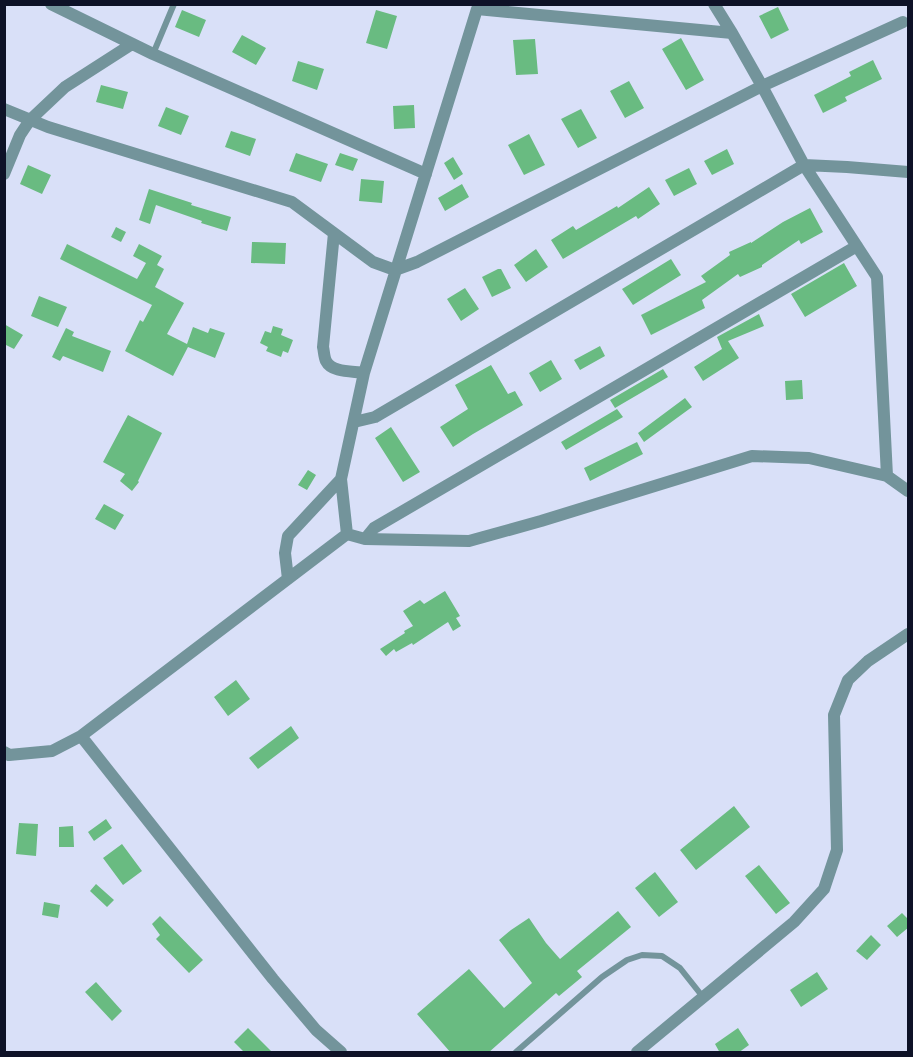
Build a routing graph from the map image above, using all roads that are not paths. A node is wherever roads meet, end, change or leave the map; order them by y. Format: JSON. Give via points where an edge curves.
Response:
{"nodes":[{"id":1,"x":51,"y":4,"type":"edge"},
{"id":2,"x":174,"y":4,"type":"edge"},
{"id":3,"x":714,"y":4,"type":"edge"},
{"id":4,"x":475,"y":7,"type":"edge"},
{"id":5,"x":903,"y":22,"type":"dead end"},
{"id":6,"x":732,"y":33,"type":"junction"},
{"id":7,"x":132,"y":44,"type":"junction"},
{"id":8,"x":153,"y":54,"type":"junction"},
{"id":9,"x":762,"y":86,"type":"junction"},
{"id":10,"x":4,"y":109,"type":"edge"},
{"id":11,"x":30,"y":120,"type":"junction"},
{"id":12,"x":804,"y":165,"type":"junction"},
{"id":13,"x":909,"y":172,"type":"edge"},
{"id":14,"x":4,"y":174,"type":"edge"},
{"id":15,"x":426,"y":174,"type":"junction"},
{"id":16,"x":334,"y":233,"type":"junction"},
{"id":17,"x":857,"y":246,"type":"junction"},
{"id":18,"x":395,"y":270,"type":"junction"},
{"id":19,"x":364,"y":373,"type":"junction"},
{"id":20,"x":354,"y":422,"type":"junction"},
{"id":21,"x":887,"y":476,"type":"junction"},
{"id":22,"x":341,"y":479,"type":"junction"},
{"id":23,"x":909,"y":491,"type":"edge"},
{"id":24,"x":347,"y":534,"type":"junction"},
{"id":25,"x":365,"y":538,"type":"junction"},
{"id":26,"x":288,"y":579,"type":"junction"},
{"id":27,"x":909,"y":634,"type":"edge"},
{"id":28,"x":81,"y":736,"type":"junction"},
{"id":29,"x":6,"y":757,"type":"edge"},
{"id":30,"x":703,"y":997,"type":"junction"},
{"id":31,"x":341,"y":1053,"type":"edge"},
{"id":32,"x":516,"y":1053,"type":"edge"},
{"id":33,"x":637,"y":1053,"type":"edge"}],
"edges":[{"from":1,"to":7,"type":"street"},
{"from":2,"to":8,"type":"lane"},
{"from":3,"to":6,"type":"street"},
{"from":4,"to":6,"type":"street"},
{"from":4,"to":15,"type":"street"},
{"from":5,"to":9,"type":"street"},
{"from":6,"to":9,"type":"street"},
{"from":7,"to":8,"type":"street"},
{"from":7,"to":11,"type":"street","via":[[65,87]]},
{"from":8,"to":15,"type":"street"},
{"from":9,"to":12,"type":"street"},
{"from":9,"to":18,"type":"street"},
{"from":10,"to":11,"type":"street"},
{"from":11,"to":14,"type":"street"},
{"from":11,"to":16,"type":"street","via":[[292,202]]},
{"from":12,"to":13,"type":"street"},
{"from":12,"to":17,"type":"street"},
{"from":12,"to":20,"type":"street","via":[[375,417]]},
{"from":15,"to":18,"type":"street"},
{"from":16,"to":18,"type":"street","via":[[373,262]]},
{"from":16,"to":19,"type":"street","via":[[325,360],[329,366]]},
{"from":17,"to":21,"type":"street","via":[[877,277]]},
{"from":17,"to":25,"type":"street","via":[[374,528]]},
{"from":18,"to":19,"type":"street"},
{"from":19,"to":20,"type":"street"},
{"from":20,"to":22,"type":"street"},
{"from":21,"to":23,"type":"street"},
{"from":21,"to":25,"type":"street","via":[[809,458],[752,456],[469,542]]},
{"from":22,"to":24,"type":"street"},
{"from":22,"to":26,"type":"street","via":[[288,536]]},
{"from":24,"to":25,"type":"street"},
{"from":24,"to":26,"type":"street"},
{"from":26,"to":28,"type":"street"},
{"from":27,"to":30,"type":"street","via":[[868,661],[848,680],[834,715],[837,850],[824,889],[795,922]]},
{"from":28,"to":29,"type":"street","via":[[52,751]]},
{"from":28,"to":31,"type":"street","via":[[273,979]]},
{"from":30,"to":32,"type":"lane","via":[[680,968],[662,956],[642,955],[602,977]]},
{"from":30,"to":33,"type":"street"}]}
